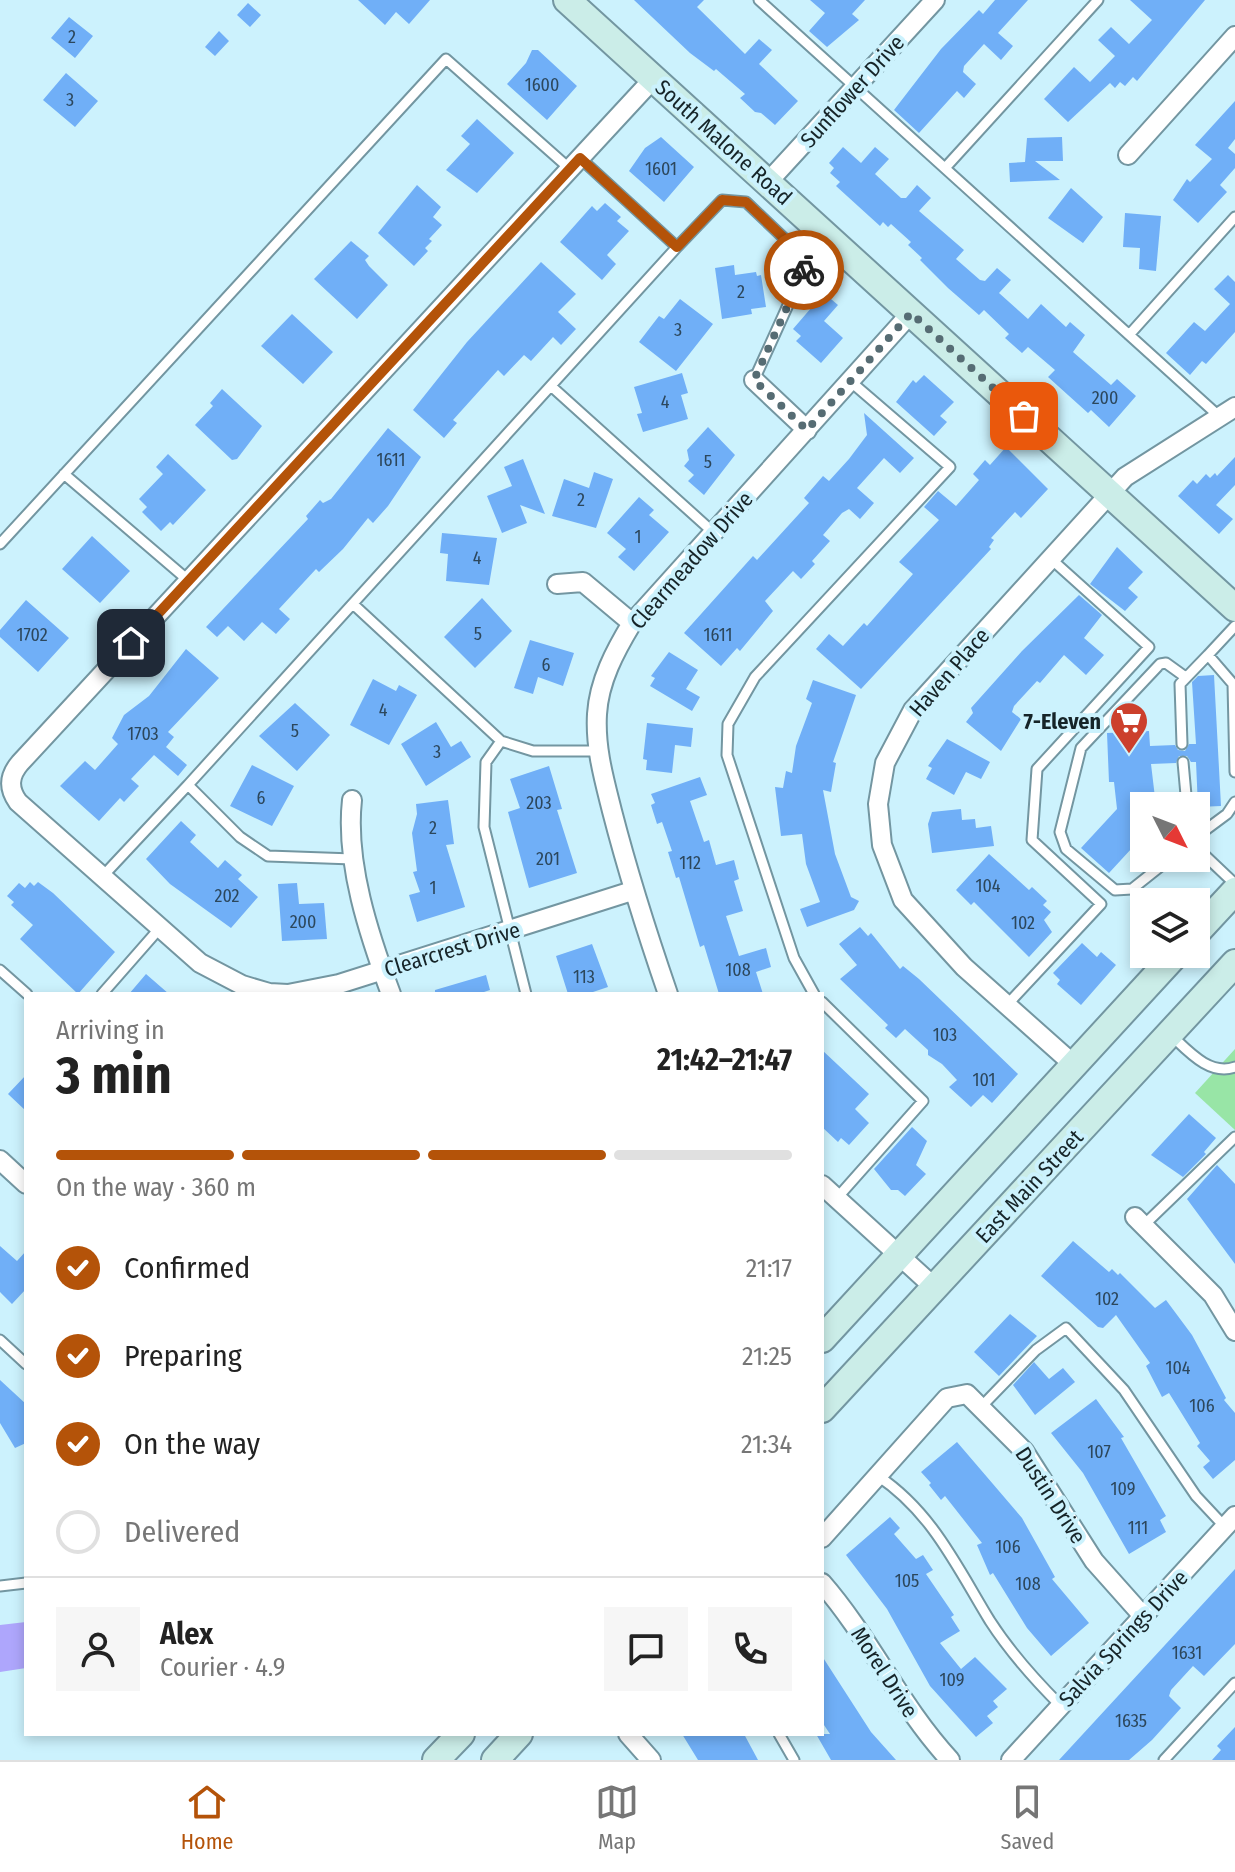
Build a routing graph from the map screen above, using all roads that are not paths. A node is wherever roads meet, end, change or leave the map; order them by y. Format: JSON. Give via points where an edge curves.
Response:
{"nodes":[{"id":1,"x":567,"y":0,"type":"edge"},
{"id":2,"x":935,"y":0,"type":"edge"},
{"id":3,"x":1098,"y":0,"type":"edge"},
{"id":4,"x":761,"y":1,"type":"edge"},
{"id":5,"x":1235,"y":36,"type":"edge"},
{"id":6,"x":654,"y":78,"type":"junction"},
{"id":7,"x":856,"y":87,"type":"junction"},
{"id":8,"x":1128,"y":155,"type":"dead end"},
{"id":9,"x":575,"y":164,"type":"junction"},
{"id":10,"x":945,"y":168,"type":"junction"},
{"id":11,"x":768,"y":182,"type":"junction"},
{"id":12,"x":1235,"y":217,"type":"edge"},
{"id":13,"x":677,"y":247,"type":"junction"},
{"id":14,"x":911,"y":313,"type":"junction"},
{"id":15,"x":1129,"y":335,"type":"junction"},
{"id":16,"x":754,"y":380,"type":"joint"},
{"id":17,"x":850,"y":381,"type":"junction"},
{"id":18,"x":551,"y":386,"type":"junction"},
{"id":19,"x":1228,"y":412,"type":"edge"},
{"id":20,"x":807,"y":430,"type":"junction"},
{"id":21,"x":64,"y":474,"type":"junction"},
{"id":22,"x":1109,"y":493,"type":"junction"},
{"id":23,"x":714,"y":533,"type":"junction"},
{"id":24,"x":0,"y":544,"type":"edge"},
{"id":25,"x":1050,"y":558,"type":"junction"},
{"id":26,"x":189,"y":581,"type":"junction"},
{"id":27,"x":557,"y":584,"type":"dead end"},
{"id":28,"x":1232,"y":600,"type":"edge"},
{"id":29,"x":353,"y":604,"type":"junction"},
{"id":30,"x":632,"y":623,"type":"junction"},
{"id":31,"x":1235,"y":626,"type":"edge"},
{"id":32,"x":1208,"y":655,"type":"junction"},
{"id":33,"x":1184,"y":676,"type":"junction"},
{"id":34,"x":501,"y":741,"type":"junction"},
{"id":35,"x":1182,"y":744,"type":"dead end"},
{"id":36,"x":597,"y":751,"type":"junction"},
{"id":37,"x":1183,"y":762,"type":"dead end"},
{"id":38,"x":1235,"y":772,"type":"edge"},
{"id":39,"x":188,"y":785,"type":"junction"},
{"id":40,"x":1186,"y":792,"type":"edge"},
{"id":41,"x":352,"y":800,"type":"dead end"},
{"id":42,"x":1235,"y":802,"type":"edge"},
{"id":43,"x":1210,"y":827,"type":"edge"},
{"id":44,"x":353,"y":859,"type":"junction"},
{"id":45,"x":1210,"y":860,"type":"edge"},
{"id":46,"x":1153,"y":872,"type":"edge"},
{"id":47,"x":102,"y":877,"type":"junction"},
{"id":48,"x":1235,"y":884,"type":"edge"},
{"id":49,"x":632,"y":891,"type":"junction"},
{"id":50,"x":1235,"y":891,"type":"edge"},
{"id":51,"x":1210,"y":918,"type":"edge"},
{"id":52,"x":159,"y":929,"type":"junction"},
{"id":53,"x":510,"y":931,"type":"junction"},
{"id":54,"x":1235,"y":963,"type":"edge"},
{"id":55,"x":1163,"y":968,"type":"edge"},
{"id":56,"x":0,"y":970,"type":"edge"},
{"id":57,"x":383,"y":971,"type":"junction"},
{"id":58,"x":25,"y":992,"type":"edge"},
{"id":59,"x":104,"y":992,"type":"edge"},
{"id":60,"x":266,"y":992,"type":"edge"},
{"id":61,"x":298,"y":992,"type":"edge"},
{"id":62,"x":390,"y":992,"type":"edge"},
{"id":63,"x":525,"y":992,"type":"edge"},
{"id":64,"x":667,"y":992,"type":"edge"},
{"id":65,"x":813,"y":992,"type":"edge"},
{"id":66,"x":824,"y":1004,"type":"edge"},
{"id":67,"x":1006,"y":1006,"type":"junction"},
{"id":68,"x":1170,"y":1034,"type":"junction"},
{"id":69,"x":1073,"y":1064,"type":"junction"},
{"id":70,"x":1235,"y":1067,"type":"edge"},
{"id":71,"x":1235,"y":1137,"type":"edge"},
{"id":72,"x":0,"y":1160,"type":"edge"},
{"id":73,"x":24,"y":1182,"type":"edge"},
{"id":74,"x":824,"y":1187,"type":"edge"},
{"id":75,"x":837,"y":1198,"type":"junction"},
{"id":76,"x":1140,"y":1221,"type":"joint"},
{"id":77,"x":899,"y":1255,"type":"junction"},
{"id":78,"x":935,"y":1288,"type":"junction"},
{"id":79,"x":1235,"y":1331,"type":"edge"},
{"id":80,"x":824,"y":1337,"type":"edge"},
{"id":81,"x":0,"y":1340,"type":"edge"},
{"id":82,"x":24,"y":1362,"type":"edge"},
{"id":83,"x":982,"y":1406,"type":"junction"},
{"id":84,"x":824,"y":1407,"type":"edge"},
{"id":85,"x":878,"y":1476,"type":"junction"},
{"id":86,"x":1230,"y":1522,"type":"edge"},
{"id":87,"x":824,"y":1536,"type":"edge"},
{"id":88,"x":24,"y":1583,"type":"edge"},
{"id":89,"x":0,"y":1586,"type":"edge"},
{"id":90,"x":824,"y":1586,"type":"edge"},
{"id":91,"x":1143,"y":1616,"type":"junction"},
{"id":92,"x":1235,"y":1683,"type":"edge"},
{"id":93,"x":1061,"y":1706,"type":"junction"},
{"id":94,"x":459,"y":1736,"type":"edge"},
{"id":95,"x":517,"y":1736,"type":"edge"},
{"id":96,"x":630,"y":1736,"type":"edge"},
{"id":97,"x":780,"y":1736,"type":"edge"},
{"id":98,"x":436,"y":1760,"type":"edge"},
{"id":99,"x":495,"y":1760,"type":"edge"},
{"id":100,"x":651,"y":1760,"type":"edge"},
{"id":101,"x":794,"y":1760,"type":"edge"},
{"id":102,"x":950,"y":1760,"type":"edge"},
{"id":103,"x":1011,"y":1760,"type":"edge"},
{"id":104,"x":1164,"y":1760,"type":"edge"}],
"edges":[{"from":1,"to":6,"type":"main road","name":"South Malone Road"},
{"from":2,"to":7,"type":"street","name":"Sunflower Drive"},
{"from":3,"to":10,"type":"lane"},
{"from":4,"to":7,"type":"lane"},
{"from":5,"to":8,"type":"street"},
{"from":6,"to":9,"type":"street"},
{"from":6,"to":11,"type":"main road","name":"South Malone Road"},
{"from":7,"to":10,"type":"lane"},
{"from":7,"to":11,"type":"street","name":"Sunflower Drive"},
{"from":9,"to":13,"type":"lane"},
{"from":9,"to":21,"type":"lane","via":[[446,59]]},
{"from":9,"to":26,"type":"street"},
{"from":10,"to":15,"type":"lane"},
{"from":11,"to":14,"type":"main road","name":"South Malone Road"},
{"from":12,"to":15,"type":"lane"},
{"from":13,"to":16,"type":"lane","via":[[722,200],[746,202],[808,261]]},
{"from":13,"to":18,"type":"lane"},
{"from":14,"to":17,"type":"street","name":"Clearmeadow Drive"},
{"from":14,"to":22,"type":"main road","name":"South Malone Road"},
{"from":15,"to":19,"type":"lane"},
{"from":16,"to":20,"type":"street"},
{"from":17,"to":20,"type":"street","name":"Clearmeadow Drive"},
{"from":17,"to":65,"type":"lane","via":[[950,467],[755,677],[728,724],[727,755],[794,958]]},
{"from":18,"to":23,"type":"lane"},
{"from":18,"to":29,"type":"lane"},
{"from":19,"to":22,"type":"street","name":"Haven Place","via":[[1128,474]]},
{"from":20,"to":23,"type":"street","name":"Clearmeadow Drive"},
{"from":21,"to":24,"type":"lane"},
{"from":21,"to":26,"type":"lane"},
{"from":22,"to":25,"type":"street","name":"Haven Place"},
{"from":22,"to":28,"type":"main road","name":"South Malone Road"},
{"from":23,"to":30,"type":"street","name":"Clearmeadow Drive"},
{"from":25,"to":67,"type":"street","name":"Haven Place","via":[[913,710],[885,763],[879,792],[884,855],[903,900]]},
{"from":25,"to":67,"type":"lane","via":[[1149,647],[1037,769],[1032,840],[1101,904]]},
{"from":26,"to":47,"type":"street","name":"Clearcrest Drive","via":[[14,770],[10,787],[18,802]]},
{"from":27,"to":30,"type":"street","via":[[583,582]]},
{"from":29,"to":34,"type":"lane"},
{"from":29,"to":39,"type":"lane"},
{"from":30,"to":36,"type":"street","name":"Clearmeadow Drive","via":[[602,683]]},
{"from":31,"to":32,"type":"lane"},
{"from":32,"to":33,"type":"lane"},
{"from":32,"to":38,"type":"lane","via":[[1233,684]]},
{"from":33,"to":35,"type":"lane"},
{"from":33,"to":46,"type":"lane","via":[[1166,663],[1147,676],[1081,748],[1061,840],[1108,886],[1132,889]]},
{"from":34,"to":36,"type":"lane","via":[[533,751]]},
{"from":34,"to":53,"type":"lane","via":[[486,762],[484,827]]},
{"from":36,"to":49,"type":"street","name":"Clearmeadow Drive"},
{"from":37,"to":40,"type":"lane"},
{"from":39,"to":44,"type":"lane","via":[[240,837],[268,856]]},
{"from":39,"to":47,"type":"lane"},
{"from":41,"to":44,"type":"street"},
{"from":42,"to":43,"type":"lane"},
{"from":44,"to":57,"type":"street"},
{"from":45,"to":48,"type":"lane"},
{"from":47,"to":52,"type":"street","name":"Clearcrest Drive"},
{"from":49,"to":53,"type":"street","name":"Clearcrest Drive"},
{"from":49,"to":64,"type":"street","name":"Clearmeadow Drive"},
{"from":50,"to":51,"type":"main road"},
{"from":52,"to":59,"type":"lane"},
{"from":52,"to":60,"type":"street","name":"Clearcrest Drive","via":[[200,963]]},
{"from":53,"to":57,"type":"street","name":"Clearcrest Drive"},
{"from":53,"to":63,"type":"lane"},
{"from":54,"to":68,"type":"main road","name":"East Main Street"},
{"from":55,"to":69,"type":"main road"},
{"from":56,"to":58,"type":"lane"},
{"from":57,"to":61,"type":"street","name":"Clearcrest Drive"},
{"from":57,"to":62,"type":"street"},
{"from":66,"to":75,"type":"lane","via":[[923,1101]]},
{"from":67,"to":69,"type":"street","name":"Haven Place"},
{"from":68,"to":70,"type":"lane","via":[[1205,1064]]},
{"from":68,"to":78,"type":"main road","name":"East Main Street"},
{"from":69,"to":77,"type":"main road"},
{"from":71,"to":76,"type":"lane"},
{"from":72,"to":73,"type":"street"},
{"from":74,"to":75,"type":"street"},
{"from":75,"to":77,"type":"street"},
{"from":76,"to":79,"type":"street","via":[[1213,1295]]},
{"from":77,"to":78,"type":"street"},
{"from":77,"to":80,"type":"main road"},
{"from":78,"to":84,"type":"main road","name":"East Main Street"},
{"from":81,"to":82,"type":"lane"},
{"from":83,"to":85,"type":"street","via":[[967,1394],[947,1398]]},
{"from":83,"to":86,"type":"lane","via":[[1036,1350],[1066,1328],[1124,1390],[1196,1496]]},
{"from":83,"to":91,"type":"street","name":"Dustin Drive","via":[[1024,1451],[1094,1561]]},
{"from":85,"to":87,"type":"street"},
{"from":85,"to":93,"type":"lane","via":[[929,1523],[991,1622]]},
{"from":86,"to":91,"type":"street","name":"Salvia Springs Drive"},
{"from":88,"to":89,"type":"lane"},
{"from":90,"to":102,"type":"street","name":"Morel Drive","via":[[852,1620],[913,1716]]},
{"from":91,"to":93,"type":"street","name":"Salvia Springs Drive"},
{"from":92,"to":104,"type":"lane"},
{"from":93,"to":103,"type":"street","name":"Salvia Springs Drive"},
{"from":94,"to":98,"type":"main road"},
{"from":95,"to":99,"type":"main road"},
{"from":96,"to":100,"type":"street"},
{"from":97,"to":101,"type":"lane"}]}
